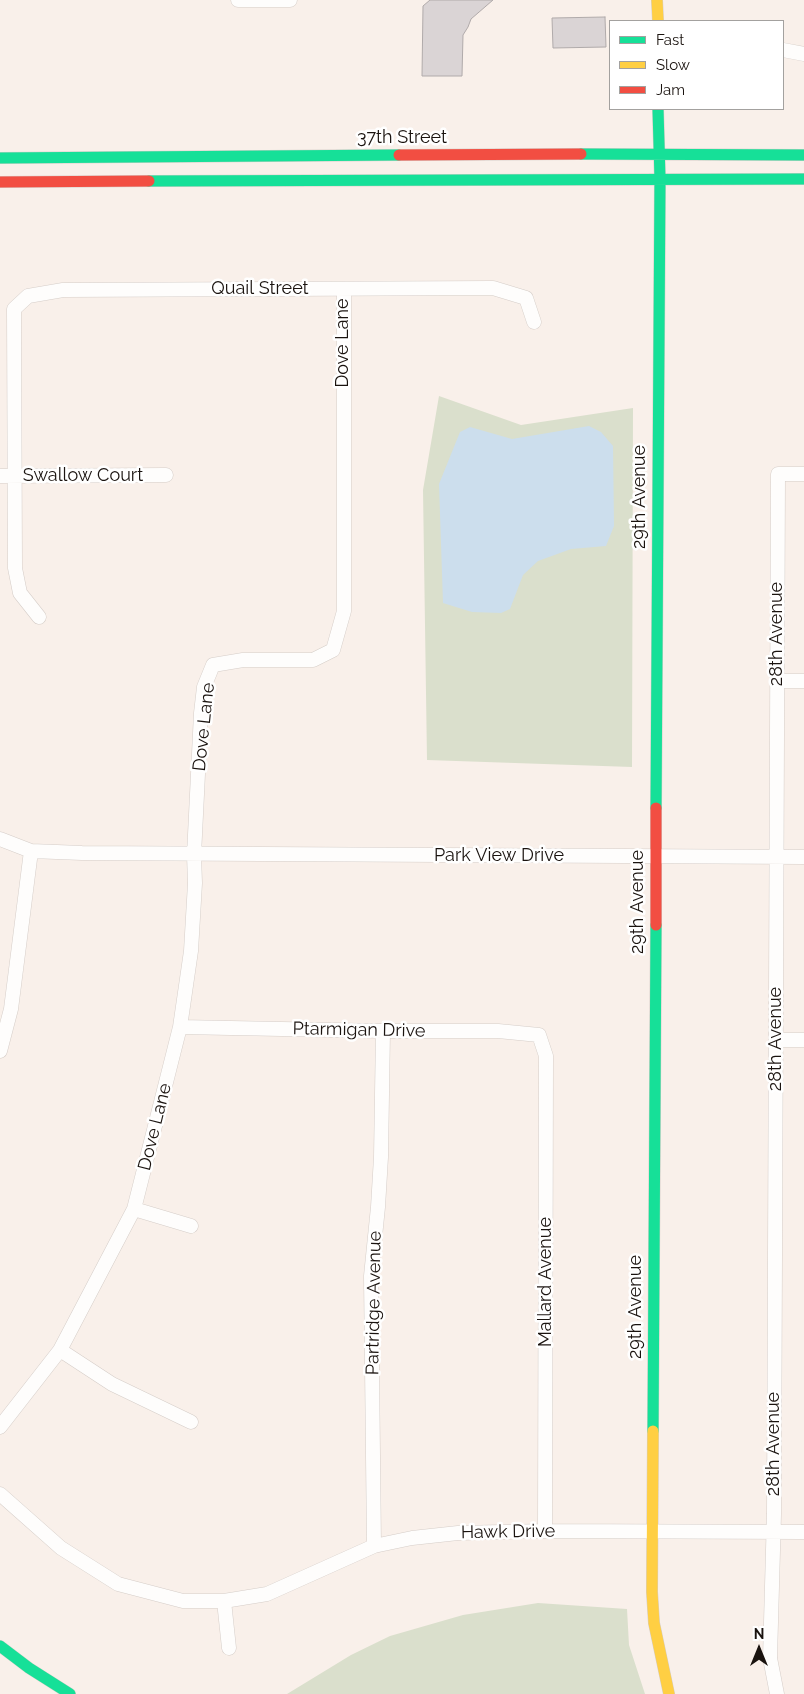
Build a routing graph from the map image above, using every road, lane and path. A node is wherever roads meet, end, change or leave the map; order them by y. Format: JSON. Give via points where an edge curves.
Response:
{"nodes":[{"id":1,"x":238,"y":0,"type":"edge"},
{"id":2,"x":290,"y":0,"type":"edge"},
{"id":3,"x":657,"y":0,"type":"edge"},
{"id":4,"x":658,"y":20,"type":"edge"},
{"id":5,"x":784,"y":50,"type":"edge"},
{"id":6,"x":804,"y":54,"type":"edge"},
{"id":7,"x":658,"y":110,"type":"edge"},
{"id":8,"x":658,"y":154,"type":"junction"},
{"id":9,"x":804,"y":155,"type":"edge"},
{"id":10,"x":0,"y":158,"type":"edge"},
{"id":11,"x":660,"y":179,"type":"junction"},
{"id":12,"x":804,"y":179,"type":"edge"},
{"id":13,"x":0,"y":182,"type":"edge"},
{"id":14,"x":344,"y":289,"type":"junction"},
{"id":15,"x":534,"y":322,"type":"dead end"},
{"id":16,"x":804,"y":474,"type":"edge"},
{"id":17,"x":166,"y":475,"type":"dead end"},
{"id":18,"x":0,"y":476,"type":"edge"},
{"id":19,"x":14,"y":476,"type":"junction"},
{"id":20,"x":39,"y":617,"type":"dead end"},
{"id":21,"x":777,"y":681,"type":"junction"},
{"id":22,"x":804,"y":681,"type":"edge"},
{"id":23,"x":0,"y":838,"type":"edge"},
{"id":24,"x":31,"y":851,"type":"junction"},
{"id":25,"x":194,"y":855,"type":"junction"},
{"id":26,"x":656,"y":856,"type":"junction"},
{"id":27,"x":776,"y":857,"type":"junction"},
{"id":28,"x":804,"y":857,"type":"edge"},
{"id":29,"x":180,"y":1027,"type":"junction"},
{"id":30,"x":383,"y":1031,"type":"junction"},
{"id":31,"x":539,"y":1035,"type":"joint"},
{"id":32,"x":776,"y":1040,"type":"junction"},
{"id":33,"x":804,"y":1040,"type":"edge"},
{"id":34,"x":0,"y":1051,"type":"edge"},
{"id":35,"x":134,"y":1209,"type":"junction"},
{"id":36,"x":191,"y":1226,"type":"dead end"},
{"id":37,"x":60,"y":1350,"type":"junction"},
{"id":38,"x":191,"y":1422,"type":"dead end"},
{"id":39,"x":0,"y":1427,"type":"edge"},
{"id":40,"x":0,"y":1494,"type":"edge"},
{"id":41,"x":545,"y":1531,"type":"junction"},
{"id":42,"x":774,"y":1532,"type":"junction"},
{"id":43,"x":804,"y":1532,"type":"edge"},
{"id":44,"x":653,"y":1533,"type":"junction"},
{"id":45,"x":374,"y":1546,"type":"junction"},
{"id":46,"x":224,"y":1601,"type":"junction"},
{"id":47,"x":0,"y":1646,"type":"edge"},
{"id":48,"x":228,"y":1648,"type":"dead end"},
{"id":49,"x":70,"y":1694,"type":"edge"},
{"id":50,"x":669,"y":1694,"type":"edge"},
{"id":51,"x":777,"y":1694,"type":"edge"}],
"edges":[{"from":1,"to":2,"type":"street"},
{"from":3,"to":4,"type":"main road"},
{"from":5,"to":6,"type":"street"},
{"from":7,"to":8,"type":"main road","name":"29th Avenue"},
{"from":8,"to":9,"type":"main road","name":"37th Street"},
{"from":8,"to":10,"type":"main road","name":"37th Street"},
{"from":8,"to":11,"type":"main road","name":"29th Avenue"},
{"from":11,"to":12,"type":"main road"},
{"from":11,"to":13,"type":"main road"},
{"from":11,"to":26,"type":"main road","name":"29th Avenue"},
{"from":14,"to":15,"type":"street","name":"Quail Street","via":[[493,288],[526,298]]},
{"from":14,"to":19,"type":"street","name":"Quail Street","via":[[63,290],[28,296],[14,310]]},
{"from":14,"to":25,"type":"street","name":"Dove Lane","via":[[344,611],[333,650],[313,660],[243,660],[213,665],[204,687],[201,714]]},
{"from":16,"to":21,"type":"street","name":"28th Avenue","via":[[778,474]]},
{"from":17,"to":19,"type":"street","name":"Swallow Court"},
{"from":18,"to":19,"type":"street","name":"Swallow Court"},
{"from":19,"to":20,"type":"street","via":[[15,568],[20,593]]},
{"from":21,"to":22,"type":"street"},
{"from":21,"to":27,"type":"street","name":"28th Avenue"},
{"from":23,"to":24,"type":"street"},
{"from":24,"to":25,"type":"street","name":"Park View Drive"},
{"from":24,"to":34,"type":"street","via":[[11,1009]]},
{"from":25,"to":26,"type":"street","name":"Park View Drive"},
{"from":25,"to":29,"type":"street","name":"Dove Lane","via":[[196,883],[191,951]]},
{"from":26,"to":27,"type":"street","name":"Park View Drive"},
{"from":26,"to":44,"type":"main road","name":"29th Avenue"},
{"from":27,"to":28,"type":"street","name":"Park View Drive"},
{"from":27,"to":32,"type":"street","name":"28th Avenue"},
{"from":29,"to":30,"type":"street","name":"Ptarmigan Drive"},
{"from":29,"to":35,"type":"street","name":"Dove Lane"},
{"from":30,"to":31,"type":"street","name":"Ptarmigan Drive","via":[[498,1031]]},
{"from":30,"to":45,"type":"street","name":"Partridge Avenue","via":[[381,1157],[371,1276]]},
{"from":31,"to":41,"type":"street","name":"Mallard Avenue","via":[[546,1056]]},
{"from":32,"to":33,"type":"street"},
{"from":32,"to":42,"type":"street","name":"28th Avenue"},
{"from":35,"to":36,"type":"street"},
{"from":35,"to":37,"type":"street","name":"Dove Lane"},
{"from":37,"to":38,"type":"street","via":[[112,1384]]},
{"from":37,"to":39,"type":"street","name":"Dove Lane"},
{"from":40,"to":46,"type":"street","name":"Hawk Drive","via":[[61,1548],[118,1584],[183,1601]]},
{"from":41,"to":44,"type":"street","name":"Hawk Drive"},
{"from":41,"to":45,"type":"street","name":"Hawk Drive","via":[[458,1533]]},
{"from":42,"to":43,"type":"street","name":"Hawk Drive"},
{"from":42,"to":44,"type":"street","name":"Hawk Drive"},
{"from":42,"to":51,"type":"street","name":"28th Avenue","via":[[770,1658]]},
{"from":44,"to":50,"type":"main road","name":"29th Avenue","via":[[654,1623]]},
{"from":45,"to":46,"type":"street","name":"Hawk Drive","via":[[267,1594]]},
{"from":46,"to":48,"type":"street"},
{"from":47,"to":49,"type":"main road"}]}
